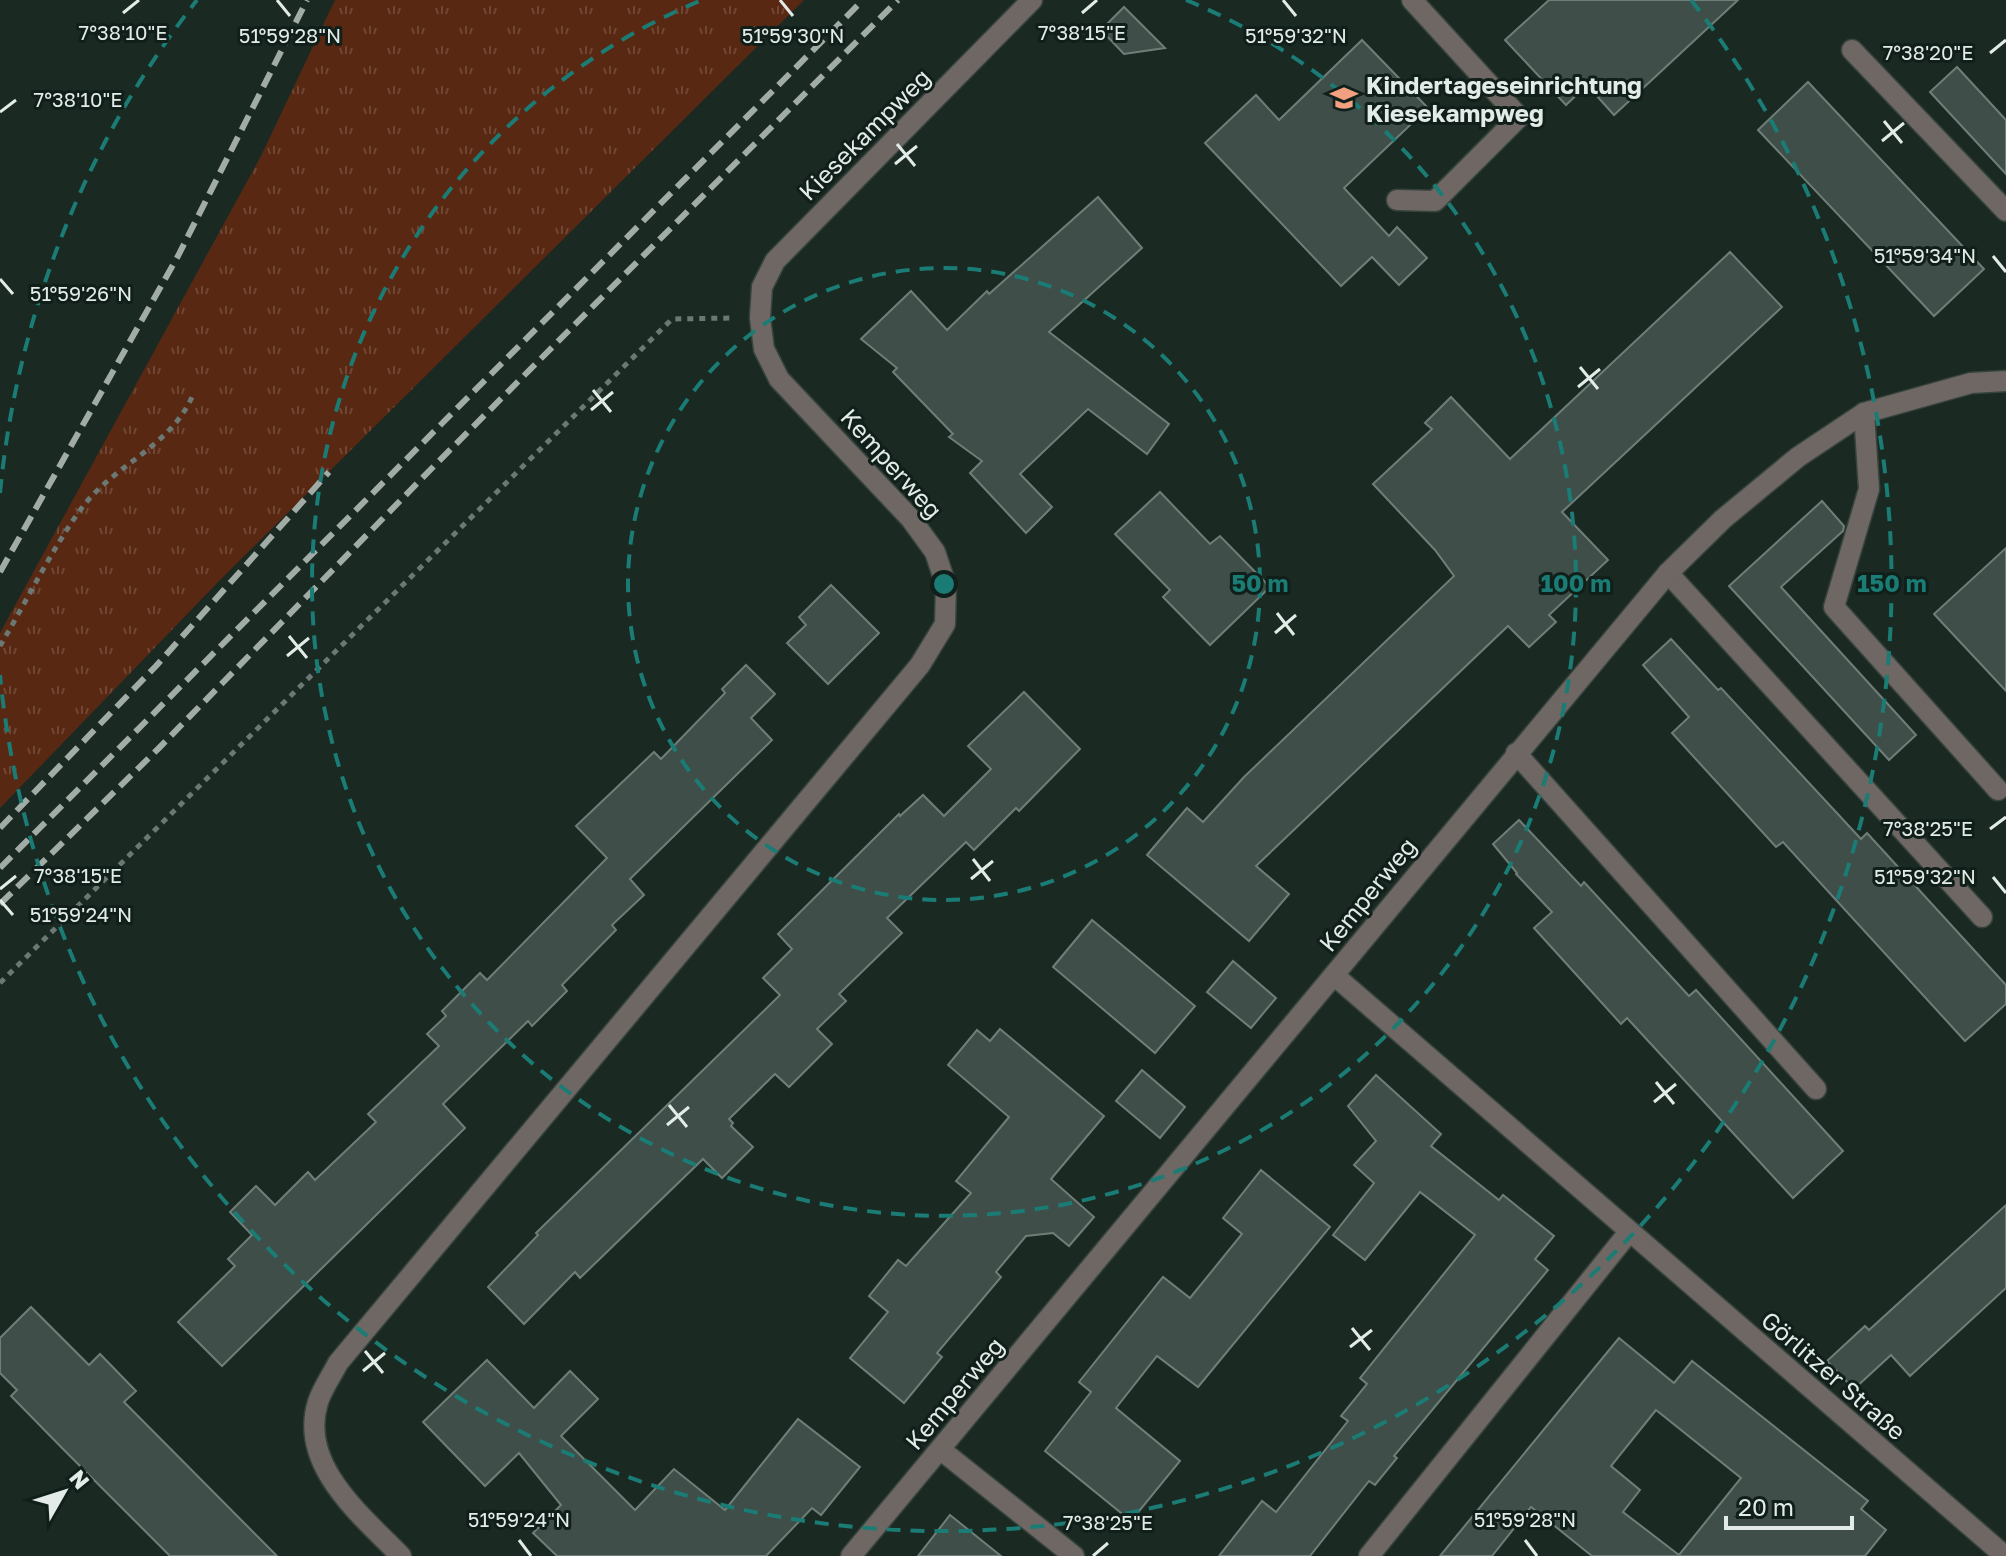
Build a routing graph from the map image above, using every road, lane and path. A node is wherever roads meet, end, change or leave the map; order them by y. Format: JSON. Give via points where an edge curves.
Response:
{"nodes":[{"id":1,"x":1032,"y":0,"type":"edge"},
{"id":2,"x":1414,"y":0,"type":"edge"},
{"id":3,"x":1852,"y":50,"type":"dead end"},
{"id":4,"x":1397,"y":200,"type":"dead end"},
{"id":5,"x":2006,"y":211,"type":"edge"},
{"id":6,"x":760,"y":318,"type":"junction"},
{"id":7,"x":2006,"y":381,"type":"edge"},
{"id":8,"x":192,"y":397,"type":"dead end"},
{"id":9,"x":1864,"y":413,"type":"junction"},
{"id":10,"x":1668,"y":573,"type":"junction"},
{"id":11,"x":0,"y":646,"type":"edge"},
{"id":12,"x":1516,"y":753,"type":"junction"},
{"id":13,"x":1998,"y":790,"type":"dead end"},
{"id":14,"x":1982,"y":917,"type":"dead end"},
{"id":15,"x":1335,"y":976,"type":"junction"},
{"id":16,"x":0,"y":983,"type":"edge"},
{"id":17,"x":1816,"y":1089,"type":"dead end"},
{"id":18,"x":1629,"y":1232,"type":"junction"},
{"id":19,"x":941,"y":1450,"type":"junction"},
{"id":20,"x":401,"y":1556,"type":"edge"},
{"id":21,"x":851,"y":1556,"type":"edge"},
{"id":22,"x":1074,"y":1556,"type":"edge"},
{"id":23,"x":1369,"y":1556,"type":"edge"},
{"id":24,"x":2005,"y":1556,"type":"edge"}],
"edges":[{"from":1,"to":6,"type":"street","name":"Kiesekampweg","via":[[775,261],[762,287]]},
{"from":2,"to":4,"type":"street","via":[[1519,117],[1435,201]]},
{"from":3,"to":5,"type":"street"},
{"from":6,"to":16,"type":"path","via":[[672,319]]},
{"from":6,"to":20,"type":"street","name":"Kemperweg","via":[[764,349],[779,379],[911,519],[935,552],[946,585],[945,624],[920,665],[338,1363],[318,1402],[313,1442],[348,1501]]},
{"from":7,"to":9,"type":"street","name":"Kemperweg","via":[[1971,383]]},
{"from":8,"to":11,"type":"path","via":[[170,430],[82,508]]},
{"from":9,"to":10,"type":"street","name":"Kemperweg","via":[[1798,457]]},
{"from":9,"to":13,"type":"street","via":[[1869,489],[1834,607]]},
{"from":10,"to":12,"type":"street","name":"Kemperweg"},
{"from":10,"to":14,"type":"street"},
{"from":12,"to":15,"type":"street","name":"Kemperweg"},
{"from":12,"to":17,"type":"street"},
{"from":15,"to":18,"type":"street","name":"Görlitzer Straße"},
{"from":15,"to":19,"type":"street","name":"Kemperweg"},
{"from":18,"to":23,"type":"street"},
{"from":18,"to":24,"type":"street","name":"Görlitzer Straße"},
{"from":19,"to":21,"type":"street","name":"Kemperweg"},
{"from":19,"to":22,"type":"street"}]}
